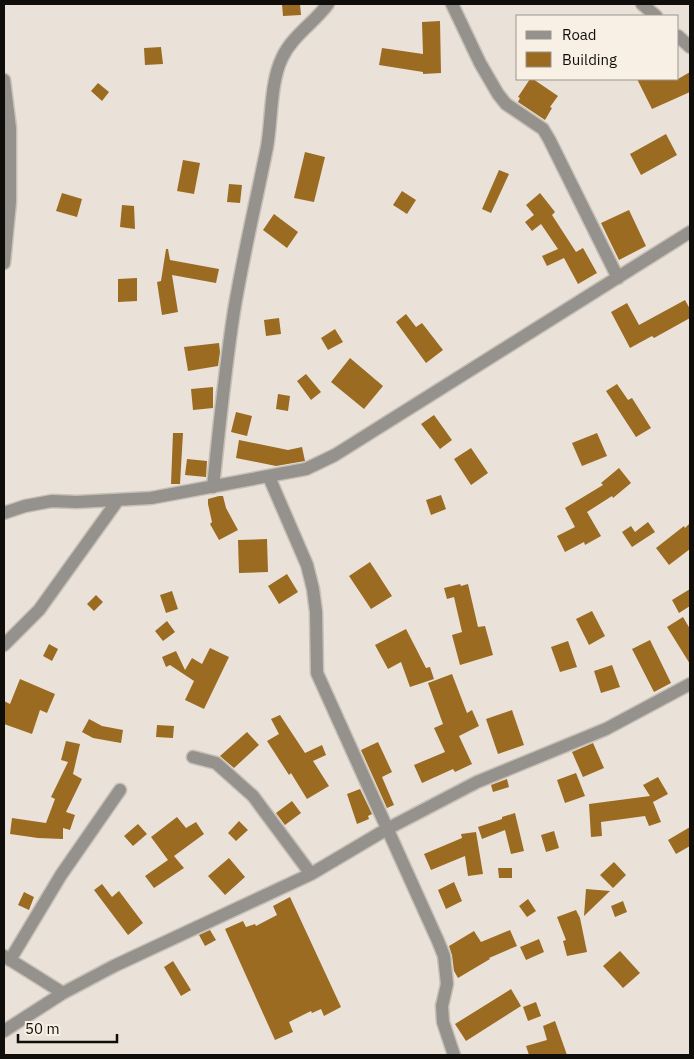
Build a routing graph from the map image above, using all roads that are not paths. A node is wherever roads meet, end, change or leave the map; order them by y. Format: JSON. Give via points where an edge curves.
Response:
{"nodes":[{"id":1,"x":328,"y":4,"type":"edge"},
{"id":2,"x":452,"y":4,"type":"edge"},
{"id":3,"x":642,"y":4,"type":"edge"},
{"id":4,"x":655,"y":15,"type":"edge"},
{"id":5,"x":679,"y":37,"type":"edge"},
{"id":6,"x":690,"y":47,"type":"edge"},
{"id":7,"x":4,"y":80,"type":"edge"},
{"id":8,"x":690,"y":232,"type":"edge"},
{"id":9,"x":4,"y":263,"type":"edge"},
{"id":10,"x":618,"y":278,"type":"junction"},
{"id":11,"x":269,"y":477,"type":"junction"},
{"id":12,"x":212,"y":487,"type":"junction"},
{"id":13,"x":118,"y":500,"type":"junction"},
{"id":14,"x":4,"y":513,"type":"edge"},
{"id":15,"x":4,"y":645,"type":"edge"},
{"id":16,"x":690,"y":684,"type":"edge"},
{"id":17,"x":193,"y":758,"type":"dead end"},
{"id":18,"x":120,"y":790,"type":"dead end"},
{"id":19,"x":387,"y":830,"type":"junction"},
{"id":20,"x":311,"y":874,"type":"junction"},
{"id":21,"x":7,"y":958,"type":"edge"},
{"id":22,"x":63,"y":993,"type":"junction"},
{"id":23,"x":4,"y":1031,"type":"edge"},
{"id":24,"x":454,"y":1055,"type":"edge"}],
"edges":[{"from":1,"to":12,"type":"street","via":[[318,18],[291,42],[281,58],[233,318]]},
{"from":2,"to":10,"type":"street","via":[[498,94],[506,104],[543,129],[550,139]]},
{"from":3,"to":4,"type":"street"},
{"from":5,"to":6,"type":"street"},
{"from":7,"to":9,"type":"street","via":[[10,128],[10,202]]},
{"from":8,"to":10,"type":"street"},
{"from":10,"to":11,"type":"street","via":[[335,455],[306,469]]},
{"from":11,"to":12,"type":"street"},
{"from":11,"to":19,"type":"street","via":[[307,565],[313,589],[317,673]]},
{"from":12,"to":13,"type":"street","via":[[151,498]]},
{"from":13,"to":14,"type":"street","via":[[52,501]]},
{"from":13,"to":15,"type":"street","via":[[39,610]]},
{"from":16,"to":19,"type":"street","via":[[606,729],[477,782]]},
{"from":17,"to":20,"type":"street","via":[[216,763],[253,796]]},
{"from":18,"to":21,"type":"street"},
{"from":19,"to":20,"type":"street"},
{"from":19,"to":24,"type":"street","via":[[444,956],[447,984],[442,1006],[443,1022]]},
{"from":20,"to":22,"type":"street"},
{"from":21,"to":22,"type":"street"},
{"from":22,"to":23,"type":"street"}]}
